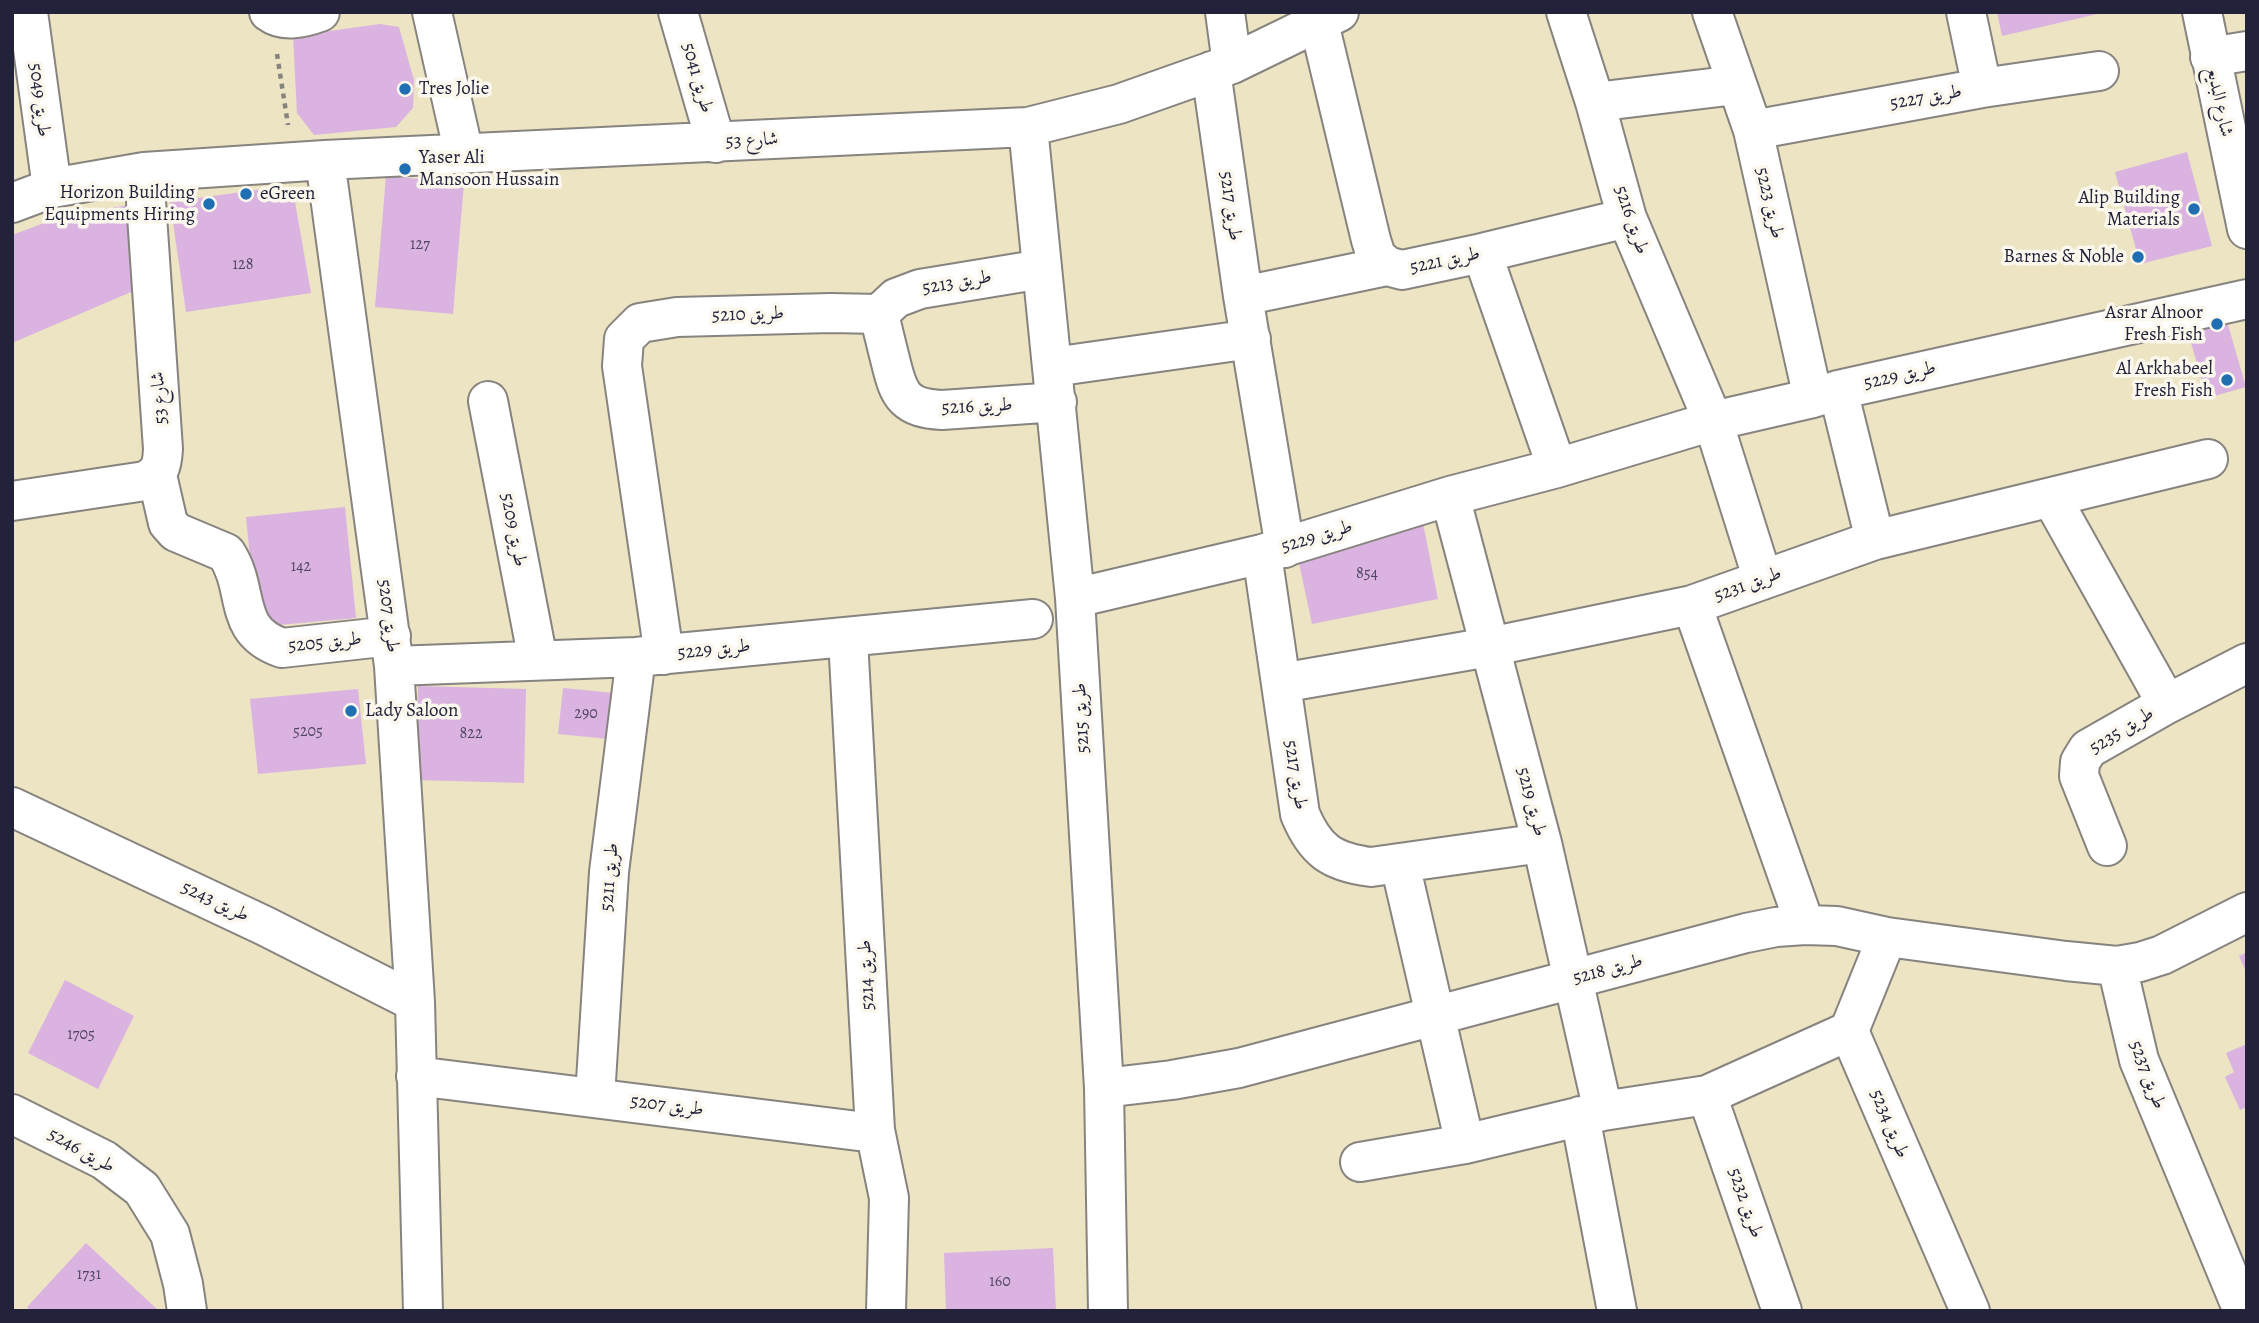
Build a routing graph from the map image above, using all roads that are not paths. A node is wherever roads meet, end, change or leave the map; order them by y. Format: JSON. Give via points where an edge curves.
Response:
{"nodes":[{"id":1,"x":28,"y":12,"type":"edge"},
{"id":2,"x":320,"y":12,"type":"edge"},
{"id":3,"x":432,"y":12,"type":"edge"},
{"id":4,"x":678,"y":12,"type":"edge"},
{"id":5,"x":1225,"y":12,"type":"edge"},
{"id":6,"x":1566,"y":12,"type":"edge"},
{"id":7,"x":1712,"y":12,"type":"edge"},
{"id":8,"x":1966,"y":12,"type":"edge"},
{"id":9,"x":2181,"y":12,"type":"edge"},
{"id":10,"x":2202,"y":12,"type":"edge"},
{"id":11,"x":2221,"y":12,"type":"edge"},
{"id":12,"x":270,"y":14,"type":"edge"},
{"id":13,"x":1329,"y":18,"type":"edge"},
{"id":14,"x":2229,"y":54,"type":"edge"},
{"id":15,"x":1221,"y":68,"type":"junction"},
{"id":16,"x":2099,"y":71,"type":"dead end"},
{"id":17,"x":1736,"y":85,"type":"junction"},
{"id":18,"x":1982,"y":88,"type":"junction"},
{"id":19,"x":1595,"y":102,"type":"junction"},
{"id":20,"x":1028,"y":127,"type":"junction"},
{"id":21,"x":1753,"y":130,"type":"junction"},
{"id":22,"x":716,"y":143,"type":"junction"},
{"id":23,"x":464,"y":153,"type":"junction"},
{"id":24,"x":310,"y":161,"type":"junction"},
{"id":25,"x":144,"y":172,"type":"junction"},
{"id":26,"x":52,"y":188,"type":"junction"},
{"id":27,"x":12,"y":203,"type":"edge"},
{"id":28,"x":1628,"y":218,"type":"junction"},
{"id":29,"x":2247,"y":229,"type":"edge"},
{"id":30,"x":1482,"y":253,"type":"junction"},
{"id":31,"x":1387,"y":266,"type":"junction"},
{"id":32,"x":1042,"y":269,"type":"junction"},
{"id":33,"x":1243,"y":296,"type":"junction"},
{"id":34,"x":2247,"y":299,"type":"edge"},
{"id":35,"x":879,"y":314,"type":"junction"},
{"id":36,"x":624,"y":339,"type":"joint"},
{"id":37,"x":1251,"y":339,"type":"junction"},
{"id":38,"x":1055,"y":384,"type":"junction"},
{"id":39,"x":1825,"y":394,"type":"junction"},
{"id":40,"x":488,"y":401,"type":"dead end"},
{"id":41,"x":1713,"y":421,"type":"junction"},
{"id":42,"x":2208,"y":459,"type":"dead end"},
{"id":43,"x":1557,"y":468,"type":"junction"},
{"id":44,"x":156,"y":475,"type":"junction"},
{"id":45,"x":1450,"y":496,"type":"junction"},
{"id":46,"x":2051,"y":497,"type":"junction"},
{"id":47,"x":12,"y":501,"type":"edge"},
{"id":48,"x":1875,"y":540,"type":"junction"},
{"id":49,"x":1274,"y":551,"type":"junction"},
{"id":50,"x":1763,"y":580,"type":"junction"},
{"id":51,"x":1075,"y":598,"type":"junction"},
{"id":52,"x":1692,"y":605,"type":"junction"},
{"id":53,"x":1033,"y":619,"type":"dead end"},
{"id":54,"x":848,"y":639,"type":"junction"},
{"id":55,"x":1489,"y":648,"type":"junction"},
{"id":56,"x":393,"y":650,"type":"junction"},
{"id":57,"x":650,"y":656,"type":"junction"},
{"id":58,"x":538,"y":660,"type":"junction"},
{"id":59,"x":2247,"y":663,"type":"edge"},
{"id":60,"x":1282,"y":683,"type":"junction"},
{"id":61,"x":2167,"y":704,"type":"junction"},
{"id":62,"x":12,"y":807,"type":"edge"},
{"id":63,"x":1542,"y":843,"type":"junction"},
{"id":64,"x":2107,"y":845,"type":"dead end"},
{"id":65,"x":1400,"y":864,"type":"junction"},
{"id":66,"x":2247,"y":912,"type":"edge"},
{"id":67,"x":1805,"y":925,"type":"junction"},
{"id":68,"x":1887,"y":937,"type":"junction"},
{"id":69,"x":2117,"y":966,"type":"junction"},
{"id":70,"x":1574,"y":979,"type":"junction"},
{"id":71,"x":415,"y":1002,"type":"junction"},
{"id":72,"x":1435,"y":1015,"type":"junction"},
{"id":73,"x":1849,"y":1031,"type":"junction"},
{"id":74,"x":416,"y":1076,"type":"junction"},
{"id":75,"x":1104,"y":1088,"type":"junction"},
{"id":76,"x":1707,"y":1095,"type":"junction"},
{"id":77,"x":595,"y":1097,"type":"junction"},
{"id":78,"x":12,"y":1114,"type":"edge"},
{"id":79,"x":1592,"y":1114,"type":"junction"},
{"id":80,"x":875,"y":1130,"type":"junction"},
{"id":81,"x":1465,"y":1144,"type":"junction"},
{"id":82,"x":1360,"y":1162,"type":"dead end"},
{"id":83,"x":187,"y":1311,"type":"edge"},
{"id":84,"x":422,"y":1311,"type":"edge"},
{"id":85,"x":886,"y":1311,"type":"edge"},
{"id":86,"x":1108,"y":1311,"type":"edge"},
{"id":87,"x":1618,"y":1311,"type":"edge"},
{"id":88,"x":1782,"y":1311,"type":"edge"},
{"id":89,"x":1970,"y":1311,"type":"edge"},
{"id":90,"x":2243,"y":1311,"type":"edge"}],
"edges":[{"from":1,"to":26,"type":"street","name":"طريق 5049"},
{"from":2,"to":12,"type":"street","via":[[292,19]]},
{"from":3,"to":23,"type":"street"},
{"from":4,"to":22,"type":"street","name":"طريق 5041"},
{"from":5,"to":15,"type":"street","name":"طريق 5217"},
{"from":6,"to":19,"type":"street","name":"طريق 5216"},
{"from":7,"to":17,"type":"street","name":"طريق 5223"},
{"from":8,"to":18,"type":"street"},
{"from":9,"to":14,"type":"street","name":"شارع البديع","via":[[2191,35]]},
{"from":10,"to":14,"type":"street","name":"شارع البديع"},
{"from":11,"to":14,"type":"street"},
{"from":13,"to":15,"type":"street","name":"شارع 53"},
{"from":13,"to":31,"type":"street","name":"طريق 5221","via":[[1371,240],[1376,256]]},
{"from":14,"to":29,"type":"street","name":"شارع البديع"},
{"from":15,"to":20,"type":"street","name":"شارع 53","via":[[1119,104]]},
{"from":15,"to":33,"type":"street","name":"طريق 5217"},
{"from":16,"to":18,"type":"street","name":"طريق 5227"},
{"from":17,"to":19,"type":"street"},
{"from":17,"to":21,"type":"street","name":"طريق 5223"},
{"from":18,"to":21,"type":"street","name":"طريق 5227"},
{"from":19,"to":28,"type":"street","name":"طريق 5216"},
{"from":20,"to":22,"type":"street","name":"شارع 53"},
{"from":20,"to":32,"type":"street","name":"طريق 5215"},
{"from":21,"to":39,"type":"street","name":"طريق 5223"},
{"from":22,"to":23,"type":"street","name":"شارع 53"},
{"from":23,"to":24,"type":"street","name":"شارع 53"},
{"from":24,"to":25,"type":"street","name":"شارع 53"},
{"from":24,"to":56,"type":"street","name":"طريق 5207"},
{"from":25,"to":26,"type":"street","name":"شارع 53"},
{"from":25,"to":44,"type":"street","name":"شارع 53","via":[[163,449]]},
{"from":26,"to":27,"type":"street","name":"شارع 53"},
{"from":28,"to":30,"type":"street","name":"طريق 5221"},
{"from":28,"to":41,"type":"street","name":"طريق 5216"},
{"from":30,"to":31,"type":"street","name":"طريق 5221","via":[[1402,270]]},
{"from":30,"to":43,"type":"street"},
{"from":31,"to":33,"type":"street"},
{"from":32,"to":35,"type":"street","name":"طريق 5213","via":[[920,289],[896,298]]},
{"from":32,"to":38,"type":"street","name":"طريق 5215"},
{"from":33,"to":37,"type":"street","name":"طريق 5217"},
{"from":34,"to":39,"type":"street","name":"طريق 5229"},
{"from":35,"to":36,"type":"street","name":"طريق 5210","via":[[677,317],[640,323]]},
{"from":35,"to":38,"type":"street","name":"طريق 5216","via":[[897,389],[909,402],[925,409],[942,410]]},
{"from":36,"to":57,"type":"street","name":"طريق 5211","via":[[622,366]]},
{"from":37,"to":38,"type":"street","name":"طريق 5216"},
{"from":37,"to":49,"type":"street","name":"طريق 5217"},
{"from":38,"to":51,"type":"street","name":"طريق 5215"},
{"from":39,"to":41,"type":"street","name":"طريق 5229"},
{"from":39,"to":48,"type":"street","name":"طريق 5223"},
{"from":40,"to":58,"type":"street","name":"طريق 5209"},
{"from":41,"to":43,"type":"street","name":"طريق 5229"},
{"from":41,"to":50,"type":"street","name":"طريق 5216"},
{"from":42,"to":46,"type":"street","name":"طريق 5231"},
{"from":43,"to":45,"type":"street","name":"طريق 5229"},
{"from":44,"to":47,"type":"street","via":[[132,484]]},
{"from":44,"to":56,"type":"street","name":"طريق 5205","via":[[168,523],[176,532],[226,553],[253,631],[266,643],[282,648]]},
{"from":45,"to":49,"type":"street","name":"طريق 5229"},
{"from":45,"to":55,"type":"street","name":"طريق 5219"},
{"from":46,"to":48,"type":"street","name":"طريق 5231"},
{"from":46,"to":61,"type":"street"},
{"from":48,"to":50,"type":"street","name":"طريق 5231"},
{"from":49,"to":51,"type":"street","name":"طريق 5229"},
{"from":49,"to":60,"type":"street","name":"طريق 5217"},
{"from":50,"to":52,"type":"street","name":"طريق 5231"},
{"from":51,"to":75,"type":"street","name":"طريق 5215"},
{"from":52,"to":55,"type":"street","name":"طريق 5231"},
{"from":52,"to":67,"type":"street"},
{"from":53,"to":54,"type":"street","name":"طريق 5229"},
{"from":54,"to":57,"type":"street","name":"طريق 5229"},
{"from":54,"to":80,"type":"street","name":"طريق 5214"},
{"from":55,"to":60,"type":"street","name":"طريق 5231"},
{"from":55,"to":63,"type":"street","name":"طريق 5219"},
{"from":56,"to":58,"type":"street","name":"طريق 5229"},
{"from":56,"to":71,"type":"street","name":"طريق 5207"},
{"from":57,"to":58,"type":"street","name":"طريق 5229"},
{"from":57,"to":77,"type":"street","name":"طريق 5211","via":[[609,872]]},
{"from":59,"to":61,"type":"street","name":"طريق 5235"},
{"from":60,"to":65,"type":"street","name":"طريق 5217","via":[[1295,790],[1309,835],[1326,853],[1347,864]]},
{"from":61,"to":64,"type":"street","name":"طريق 5235","via":[[2088,749],[2080,762],[2079,776]]},
{"from":62,"to":71,"type":"street","name":"طريق 5243"},
{"from":63,"to":65,"type":"street","name":"طريق 5217"},
{"from":63,"to":70,"type":"street","name":"طريق 5219"},
{"from":65,"to":72,"type":"street"},
{"from":66,"to":69,"type":"street","via":[[2162,955]]},
{"from":67,"to":68,"type":"street","name":"طريق 5218","via":[[1837,926]]},
{"from":67,"to":70,"type":"street","name":"طريق 5218","via":[[1746,933]]},
{"from":68,"to":69,"type":"street","name":"طريق 5218"},
{"from":68,"to":73,"type":"street"},
{"from":69,"to":90,"type":"street","name":"طريق 5237","via":[[2139,1060]]},
{"from":70,"to":72,"type":"street","name":"طريق 5218"},
{"from":70,"to":79,"type":"street","name":"طريق 5219"},
{"from":71,"to":74,"type":"street","name":"طريق 5207"},
{"from":72,"to":75,"type":"street","name":"طريق 5218","via":[[1239,1068]]},
{"from":72,"to":81,"type":"street"},
{"from":73,"to":76,"type":"street"},
{"from":73,"to":89,"type":"street","name":"طريق 5234"},
{"from":74,"to":77,"type":"street","name":"طريق 5207"},
{"from":74,"to":84,"type":"street","name":"طريق 5207"},
{"from":75,"to":86,"type":"street","name":"طريق 5215"},
{"from":76,"to":79,"type":"street"},
{"from":76,"to":88,"type":"street","name":"طريق 5232"},
{"from":77,"to":80,"type":"street","name":"طريق 5207"},
{"from":78,"to":83,"type":"street","name":"طريق 5246","via":[[104,1160],[142,1189],[170,1234]]},
{"from":79,"to":81,"type":"street"},
{"from":79,"to":87,"type":"street","name":"طريق 5219"},
{"from":80,"to":85,"type":"street","name":"طريق 5214","via":[[889,1198]]},
{"from":81,"to":82,"type":"street"}]}
